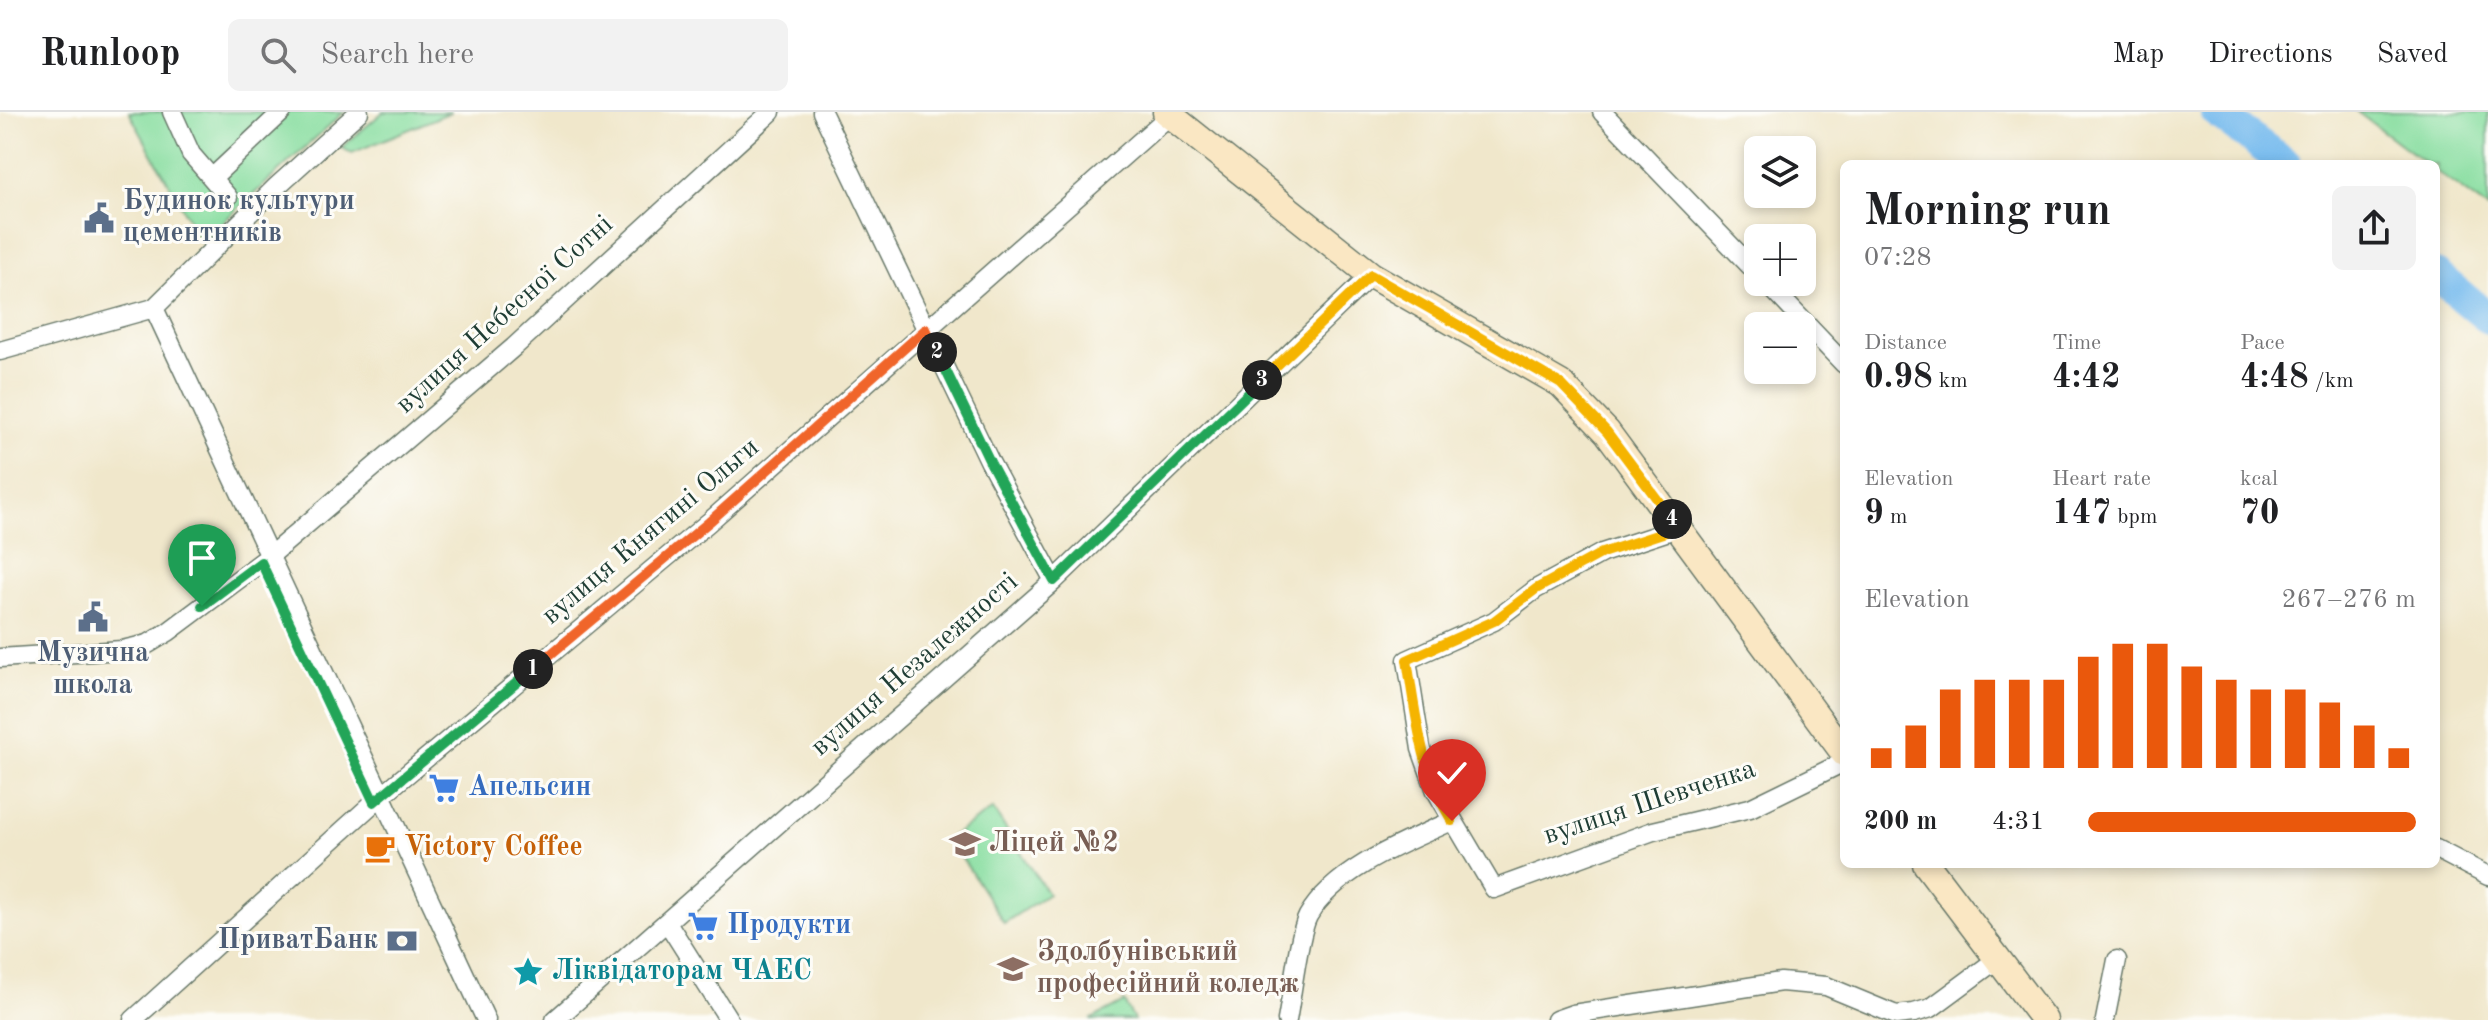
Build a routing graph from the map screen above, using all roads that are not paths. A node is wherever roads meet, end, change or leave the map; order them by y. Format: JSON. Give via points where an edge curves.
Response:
{"nodes":[{"id":1,"x":172,"y":112,"type":"edge"},
{"id":2,"x":282,"y":112,"type":"edge"},
{"id":3,"x":359,"y":112,"type":"edge"},
{"id":4,"x":771,"y":112,"type":"edge"},
{"id":5,"x":822,"y":112,"type":"edge"},
{"id":6,"x":1602,"y":112,"type":"edge"},
{"id":7,"x":1167,"y":114,"type":"edge"},
{"id":8,"x":212,"y":178,"type":"junction"},
{"id":9,"x":228,"y":197,"type":"dead end"},
{"id":10,"x":1744,"y":259,"type":"edge"},
{"id":11,"x":1371,"y":275,"type":"junction"},
{"id":12,"x":1779,"y":296,"type":"edge"},
{"id":13,"x":149,"y":309,"type":"junction"},
{"id":14,"x":926,"y":329,"type":"junction"},
{"id":15,"x":0,"y":351,"type":"edge"},
{"id":16,"x":1840,"y":360,"type":"edge"},
{"id":17,"x":1678,"y":528,"type":"junction"},
{"id":18,"x":266,"y":559,"type":"junction"},
{"id":19,"x":1054,"y":581,"type":"junction"},
{"id":20,"x":0,"y":658,"type":"edge"},
{"id":21,"x":1840,"y":748,"type":"edge"},
{"id":22,"x":1840,"y":764,"type":"edge"},
{"id":23,"x":378,"y":799,"type":"junction"},
{"id":24,"x":1452,"y":821,"type":"junction"},
{"id":25,"x":2440,"y":851,"type":"edge"},
{"id":26,"x":1929,"y":868,"type":"edge"},
{"id":27,"x":2488,"y":876,"type":"edge"},
{"id":28,"x":667,"y":922,"type":"junction"},
{"id":29,"x":1996,"y":960,"type":"junction"},
{"id":30,"x":2117,"y":960,"type":"dead end"},
{"id":31,"x":1906,"y":1017,"type":"edge"},
{"id":32,"x":133,"y":1020,"type":"edge"},
{"id":33,"x":477,"y":1020,"type":"edge"},
{"id":34,"x":486,"y":1020,"type":"edge"},
{"id":35,"x":555,"y":1020,"type":"edge"},
{"id":36,"x":729,"y":1020,"type":"edge"},
{"id":37,"x":1287,"y":1020,"type":"edge"},
{"id":38,"x":1556,"y":1020,"type":"edge"},
{"id":39,"x":2044,"y":1020,"type":"edge"},
{"id":40,"x":2105,"y":1020,"type":"edge"}],
"edges":[{"from":1,"to":8,"type":"street","via":[[191,154]]},
{"from":2,"to":8,"type":"street"},
{"from":3,"to":13,"type":"street"},
{"from":4,"to":18,"type":"street","name":"вулиця Небесної Сотні","via":[[514,347]]},
{"from":5,"to":14,"type":"street"},
{"from":6,"to":10,"type":"street"},
{"from":7,"to":11,"type":"main road"},
{"from":7,"to":14,"type":"street","name":"вулиця Княгині Ольги"},
{"from":8,"to":9,"type":"street"},
{"from":11,"to":17,"type":"main road","via":[[1561,384],[1607,432]]},
{"from":11,"to":19,"type":"street","name":"вулиця Незалежності"},
{"from":12,"to":16,"type":"street"},
{"from":13,"to":15,"type":"street"},
{"from":13,"to":18,"type":"street"},
{"from":14,"to":19,"type":"street"},
{"from":14,"to":23,"type":"street","name":"вулиця Княгині Ольги","via":[[709,522]]},
{"from":17,"to":21,"type":"main road"},
{"from":17,"to":24,"type":"street","name":"вулиця Шевченка","via":[[1602,553],[1536,589],[1494,621],[1407,660],[1421,749]]},
{"from":18,"to":20,"type":"street","name":"вулиця Небесної Сотні","via":[[148,644]]},
{"from":18,"to":23,"type":"street"},
{"from":19,"to":28,"type":"street","name":"вулиця Незалежності"},
{"from":22,"to":24,"type":"street","name":"вулиця Шевченка","via":[[1750,808],[1653,831],[1494,889]]},
{"from":23,"to":32,"type":"street","name":"вулиця Княгині Ольги"},
{"from":23,"to":33,"type":"street"},
{"from":23,"to":34,"type":"street"},
{"from":24,"to":37,"type":"street","via":[[1369,861],[1307,918]]},
{"from":25,"to":27,"type":"street"},
{"from":26,"to":29,"type":"main road"},
{"from":28,"to":35,"type":"street","name":"вулиця Незалежності"},
{"from":28,"to":36,"type":"street"},
{"from":29,"to":31,"type":"street","via":[[1931,1008]]},
{"from":29,"to":39,"type":"main road"},
{"from":30,"to":40,"type":"street"},
{"from":31,"to":38,"type":"street","via":[[1826,986],[1781,982]]}]}
